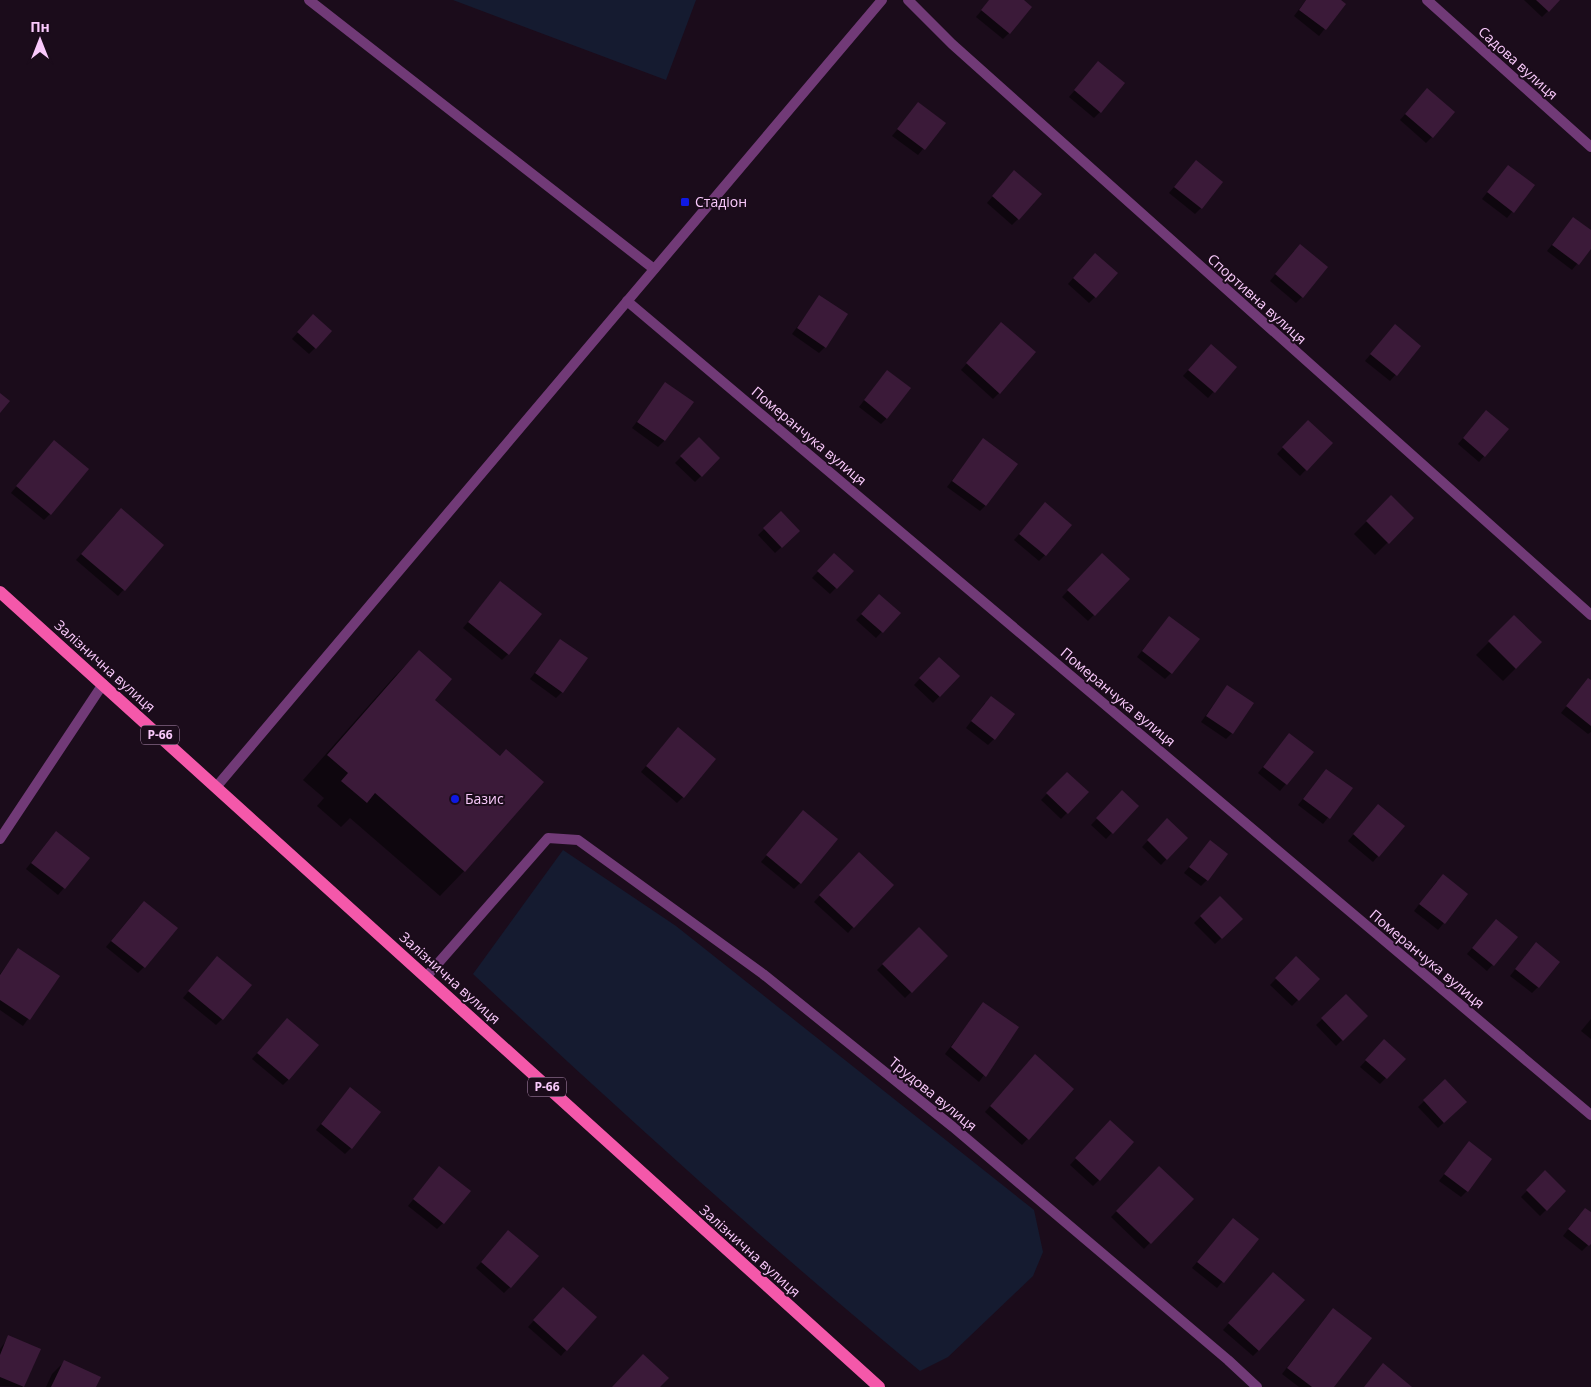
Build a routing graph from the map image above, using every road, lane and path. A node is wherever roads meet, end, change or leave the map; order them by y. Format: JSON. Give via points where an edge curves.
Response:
{"nodes":[{"id":1,"x":309,"y":0,"type":"edge"},
{"id":2,"x":882,"y":0,"type":"edge"},
{"id":3,"x":908,"y":0,"type":"edge"},
{"id":4,"x":1427,"y":0,"type":"edge"},
{"id":5,"x":1591,"y":148,"type":"edge"},
{"id":6,"x":654,"y":268,"type":"junction"},
{"id":7,"x":627,"y":301,"type":"junction"},
{"id":8,"x":0,"y":592,"type":"edge"},
{"id":9,"x":1591,"y":615,"type":"edge"},
{"id":10,"x":103,"y":684,"type":"junction"},
{"id":11,"x":217,"y":786,"type":"junction"},
{"id":12,"x":0,"y":839,"type":"edge"},
{"id":13,"x":426,"y":977,"type":"junction"},
{"id":14,"x":1591,"y":1115,"type":"edge"},
{"id":15,"x":879,"y":1387,"type":"edge"},
{"id":16,"x":1257,"y":1387,"type":"edge"}],
"edges":[{"from":1,"to":6,"type":"street"},
{"from":2,"to":6,"type":"street"},
{"from":3,"to":9,"type":"street","name":"Спортивна вулиця","via":[[952,44]]},
{"from":4,"to":5,"type":"street","name":"Садова вулиця"},
{"from":6,"to":7,"type":"street"},
{"from":7,"to":11,"type":"street"},
{"from":7,"to":14,"type":"street","name":"Померанчука вулиця"},
{"from":8,"to":10,"type":"main road","name":"Залізнична вулиця","number":"Р-66"},
{"from":10,"to":11,"type":"main road","name":"Залізнична вулиця","number":"Р-66"},
{"from":10,"to":12,"type":"street"},
{"from":11,"to":13,"type":"main road","name":"Залізнична вулиця","number":"Р-66"},
{"from":13,"to":15,"type":"main road","name":"Залізнична вулиця","number":"Р-66"},
{"from":13,"to":16,"type":"street","name":"Трудова вулиця","via":[[548,838],[578,840],[763,974],[953,1128]]}]}
